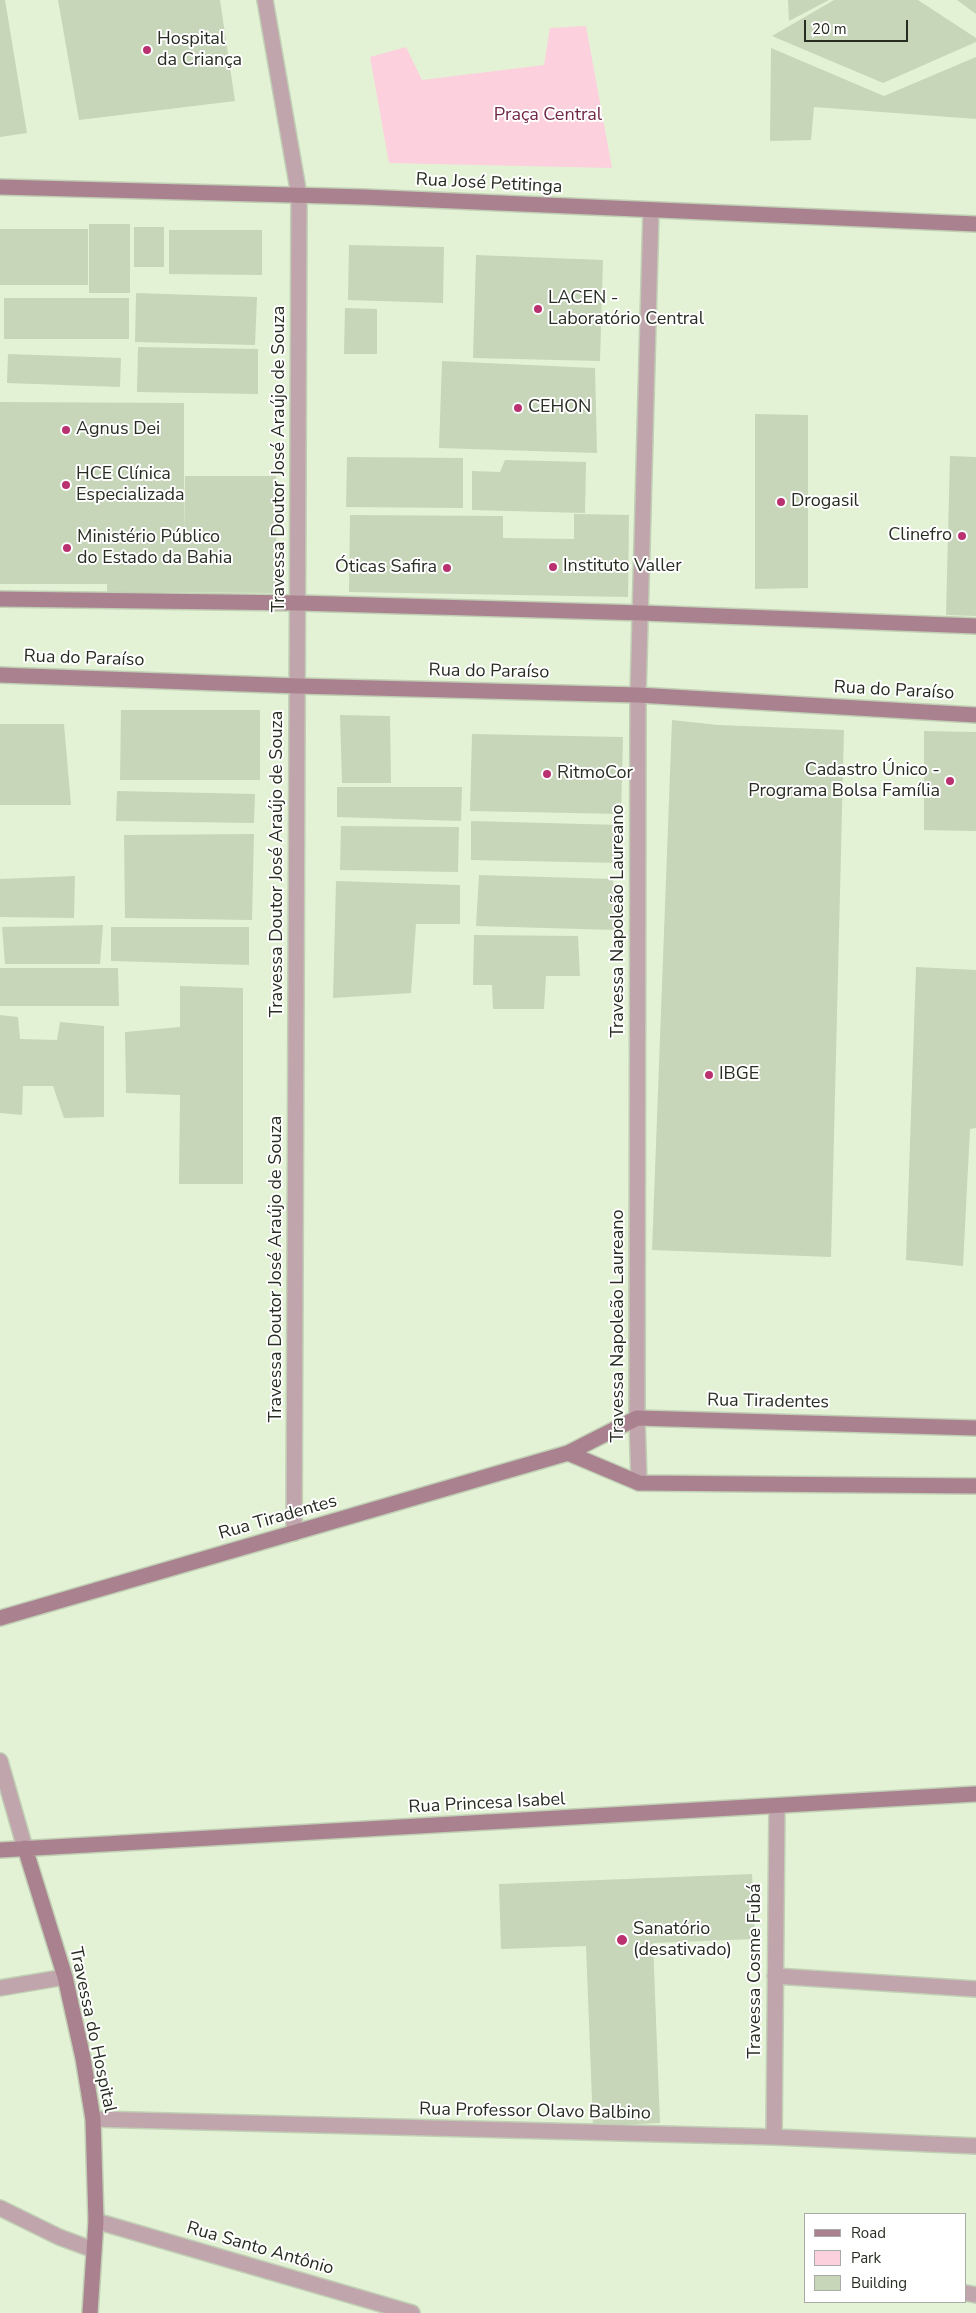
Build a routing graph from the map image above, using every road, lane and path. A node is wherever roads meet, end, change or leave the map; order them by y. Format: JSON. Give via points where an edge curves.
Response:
{"nodes":[{"id":1,"x":266,"y":0,"type":"edge"},
{"id":2,"x":0,"y":187,"type":"edge"},
{"id":3,"x":299,"y":195,"type":"junction"},
{"id":4,"x":651,"y":210,"type":"junction"},
{"id":5,"x":976,"y":224,"type":"edge"},
{"id":6,"x":0,"y":599,"type":"edge"},
{"id":7,"x":299,"y":603,"type":"junction"},
{"id":8,"x":642,"y":613,"type":"junction"},
{"id":9,"x":976,"y":626,"type":"edge"},
{"id":10,"x":0,"y":675,"type":"edge"},
{"id":11,"x":298,"y":686,"type":"junction"},
{"id":12,"x":638,"y":695,"type":"junction"},
{"id":13,"x":976,"y":715,"type":"edge"},
{"id":14,"x":637,"y":1418,"type":"junction"},
{"id":15,"x":976,"y":1428,"type":"edge"},
{"id":16,"x":568,"y":1453,"type":"junction"},
{"id":17,"x":639,"y":1483,"type":"junction"},
{"id":18,"x":976,"y":1486,"type":"edge"},
{"id":19,"x":294,"y":1532,"type":"junction"},
{"id":20,"x":0,"y":1618,"type":"edge"},
{"id":21,"x":0,"y":1761,"type":"edge"},
{"id":22,"x":976,"y":1794,"type":"edge"},
{"id":23,"x":777,"y":1806,"type":"junction"},
{"id":24,"x":25,"y":1848,"type":"junction"},
{"id":25,"x":0,"y":1850,"type":"edge"},
{"id":26,"x":65,"y":1976,"type":"junction"},
{"id":27,"x":775,"y":1976,"type":"junction"},
{"id":28,"x":0,"y":1988,"type":"edge"},
{"id":29,"x":976,"y":1989,"type":"edge"},
{"id":30,"x":93,"y":2119,"type":"junction"},
{"id":31,"x":774,"y":2137,"type":"junction"},
{"id":32,"x":976,"y":2146,"type":"edge"},
{"id":33,"x":0,"y":2208,"type":"edge"},
{"id":34,"x":96,"y":2221,"type":"junction"},
{"id":35,"x":94,"y":2250,"type":"junction"},
{"id":36,"x":90,"y":2313,"type":"edge"},
{"id":37,"x":412,"y":2313,"type":"edge"}],
"edges":[{"from":1,"to":3,"type":"street","name":"Travessa Doutor José Araújo de Souza"},
{"from":2,"to":3,"type":"street","name":"Rua José Petitinga"},
{"from":3,"to":4,"type":"street","name":"Rua José Petitinga"},
{"from":3,"to":7,"type":"street","name":"Travessa Doutor José Araújo de Souza"},
{"from":4,"to":5,"type":"street","name":"Rua José Petitinga"},
{"from":4,"to":8,"type":"street","name":"Travessa Napoleão Laureano"},
{"from":6,"to":7,"type":"street"},
{"from":7,"to":8,"type":"street"},
{"from":7,"to":11,"type":"street","name":"Travessa Doutor José Araújo de Souza"},
{"from":8,"to":9,"type":"street"},
{"from":8,"to":12,"type":"street","name":"Travessa Napoleão Laureano"},
{"from":10,"to":11,"type":"street","name":"Rua do Paraíso"},
{"from":11,"to":12,"type":"street","name":"Rua do Paraíso"},
{"from":11,"to":19,"type":"street","name":"Travessa Doutor José Araújo de Souza"},
{"from":12,"to":13,"type":"street","name":"Rua do Paraíso"},
{"from":12,"to":14,"type":"street","name":"Travessa Napoleão Laureano"},
{"from":14,"to":15,"type":"street","name":"Rua Tiradentes"},
{"from":14,"to":16,"type":"street","name":"Rua Tiradentes"},
{"from":14,"to":17,"type":"street","name":"Travessa Napoleão Laureano"},
{"from":16,"to":17,"type":"street"},
{"from":16,"to":19,"type":"street","name":"Rua Tiradentes"},
{"from":17,"to":18,"type":"street"},
{"from":19,"to":20,"type":"street","name":"Rua Tiradentes"},
{"from":21,"to":24,"type":"street"},
{"from":22,"to":23,"type":"street","name":"Rua Princesa Isabel"},
{"from":23,"to":24,"type":"street","name":"Rua Princesa Isabel"},
{"from":23,"to":27,"type":"street","name":"Travessa Cosme Fubá"},
{"from":24,"to":25,"type":"street","name":"Rua Princesa Isabel"},
{"from":24,"to":26,"type":"street","name":"Travessa do Hospital"},
{"from":26,"to":28,"type":"street"},
{"from":26,"to":30,"type":"street","name":"Travessa do Hospital"},
{"from":27,"to":29,"type":"street"},
{"from":27,"to":31,"type":"street","name":"Travessa Cosme Fubá"},
{"from":30,"to":31,"type":"street","name":"Rua Professor Olavo Balbino"},
{"from":30,"to":34,"type":"street","name":"Travessa do Hospital"},
{"from":31,"to":32,"type":"street","name":"Rua Professor Olavo Balbino"},
{"from":33,"to":35,"type":"street"},
{"from":34,"to":35,"type":"street","name":"Travessa do Hospital"},
{"from":34,"to":37,"type":"street","name":"Rua Santo Antônio"},
{"from":35,"to":36,"type":"street","name":"Travessa do Hospital"}]}
